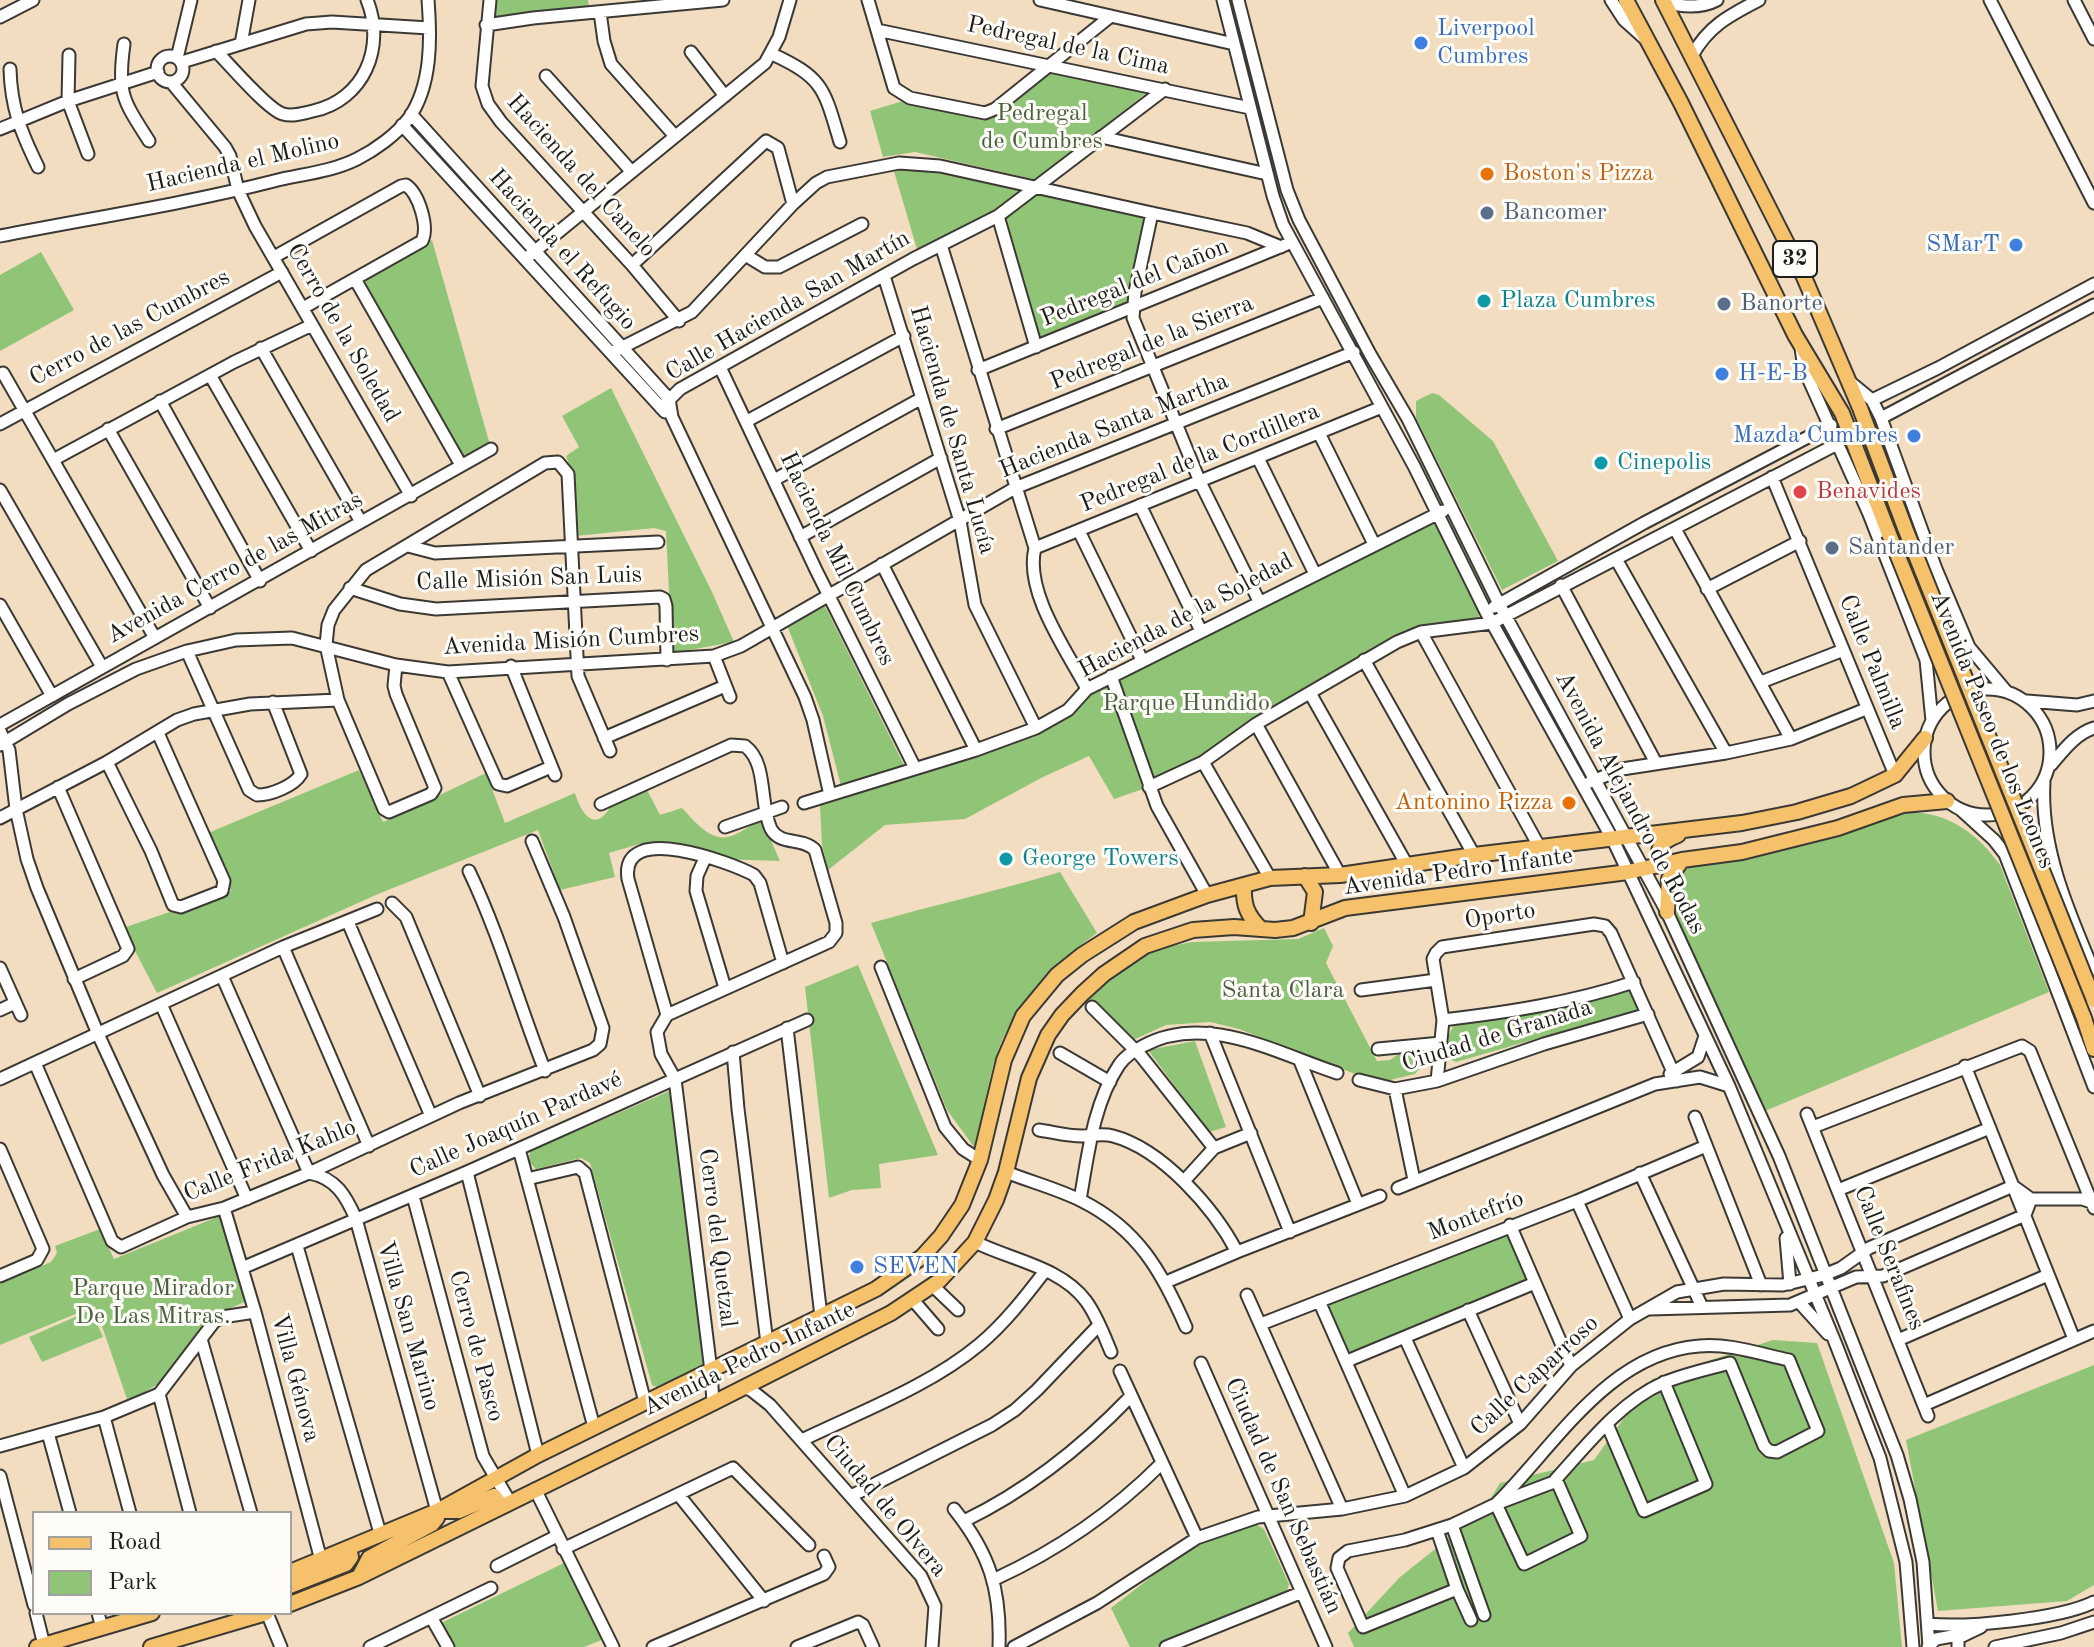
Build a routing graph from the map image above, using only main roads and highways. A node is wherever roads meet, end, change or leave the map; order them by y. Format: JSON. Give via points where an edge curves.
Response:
{"nodes":[{"id":1,"x":1626,"y":0,"type":"edge"},
{"id":2,"x":1664,"y":1,"type":"edge"},
{"id":3,"x":1925,"y":738,"type":"road end"},
{"id":4,"x":1952,"y":804,"type":"road end"},
{"id":5,"x":1690,"y":830,"type":"junction"},
{"id":6,"x":1682,"y":860,"type":"junction"},
{"id":7,"x":1662,"y":864,"type":"junction"},
{"id":8,"x":1305,"y":876,"type":"junction"},
{"id":9,"x":1244,"y":885,"type":"junction"},
{"id":10,"x":1667,"y":912,"type":"road end"},
{"id":11,"x":1311,"y":923,"type":"junction"},
{"id":12,"x":1261,"y":929,"type":"junction"},
{"id":13,"x":2094,"y":1000,"type":"edge"},
{"id":14,"x":2094,"y":1049,"type":"edge"},
{"id":15,"x":506,"y":1504,"type":"junction"},
{"id":16,"x":437,"y":1511,"type":"junction"},
{"id":17,"x":349,"y":1548,"type":"junction"},
{"id":18,"x":292,"y":1571,"type":"edge"},
{"id":19,"x":359,"y":1577,"type":"junction"},
{"id":20,"x":292,"y":1585,"type":"edge"},
{"id":21,"x":292,"y":1603,"type":"edge"},
{"id":22,"x":142,"y":1615,"type":"edge"},
{"id":23,"x":226,"y":1615,"type":"edge"},
{"id":24,"x":260,"y":1615,"type":"edge"},
{"id":25,"x":97,"y":1624,"type":"edge"},
{"id":26,"x":218,"y":1628,"type":"junction"},
{"id":27,"x":74,"y":1642,"type":"edge"},
{"id":28,"x":41,"y":1646,"type":"edge"},
{"id":29,"x":87,"y":1647,"type":"edge"},
{"id":30,"x":151,"y":1647,"type":"edge"}],
"edges":[{"from":1,"to":14,"type":"main road","name":"Avenida Paseo de los Leones","number":"32","bridge":true,"via":[[1800,344],[1842,413]]},
{"from":2,"to":13,"type":"main road","name":"Avenida Paseo de los Leones","number":"32","bridge":true,"via":[[1804,277]]},
{"from":3,"to":5,"type":"main road","name":"Avenida Pedro Infante","via":[[1895,775],[1851,796],[1797,812]]},
{"from":4,"to":6,"type":"main road","name":"Avenida Pedro Infante","via":[[1903,805],[1796,840]]},
{"from":5,"to":7,"type":"main road","via":[[1662,843]]},
{"from":5,"to":8,"type":"main road","name":"Avenida Pedro Infante"},
{"from":6,"to":7,"type":"main road","name":"Avenida Pedro Infante"},
{"from":6,"to":10,"type":"main road","via":[[1669,879]]},
{"from":7,"to":11,"type":"main road","name":"Avenida Pedro Infante","via":[[1345,908]]},
{"from":8,"to":9,"type":"main road","name":"Avenida Pedro Infante"},
{"from":8,"to":11,"type":"main road","via":[[1315,892]]},
{"from":9,"to":12,"type":"main road","via":[[1245,909]]},
{"from":9,"to":16,"type":"main road","name":"Avenida Pedro Infante","via":[[1134,922],[1082,955],[1038,995],[1004,1060],[980,1160],[962,1205],[922,1257],[876,1289],[538,1455]]},
{"from":11,"to":12,"type":"main road","name":"Avenida Pedro Infante"},
{"from":12,"to":15,"type":"main road","name":"Avenida Pedro Infante","via":[[1193,930],[1158,940],[1104,974],[1062,1015],[1036,1058],[1006,1172],[975,1242],[933,1286],[891,1313]]},
{"from":15,"to":16,"type":"main road","via":[[494,1496],[459,1511]]},
{"from":15,"to":19,"type":"main road","name":"Avenida Pedro Infante"},
{"from":16,"to":17,"type":"main road","name":"Avenida Pedro Infante"},
{"from":16,"to":19,"type":"main road","via":[[432,1524],[369,1558]]},
{"from":17,"to":18,"type":"main road","name":"Avenida Pedro Infante"},
{"from":17,"to":20,"type":"main road","via":[[346,1564]]},
{"from":19,"to":21,"type":"main road","name":"Avenida Pedro Infante"},
{"from":22,"to":25,"type":"main road"},
{"from":23,"to":26,"type":"main road"},
{"from":24,"to":26,"type":"main road"},
{"from":25,"to":27,"type":"main road"},
{"from":25,"to":29,"type":"main road"},
{"from":26,"to":30,"type":"main road"},
{"from":27,"to":28,"type":"main road"}]}
